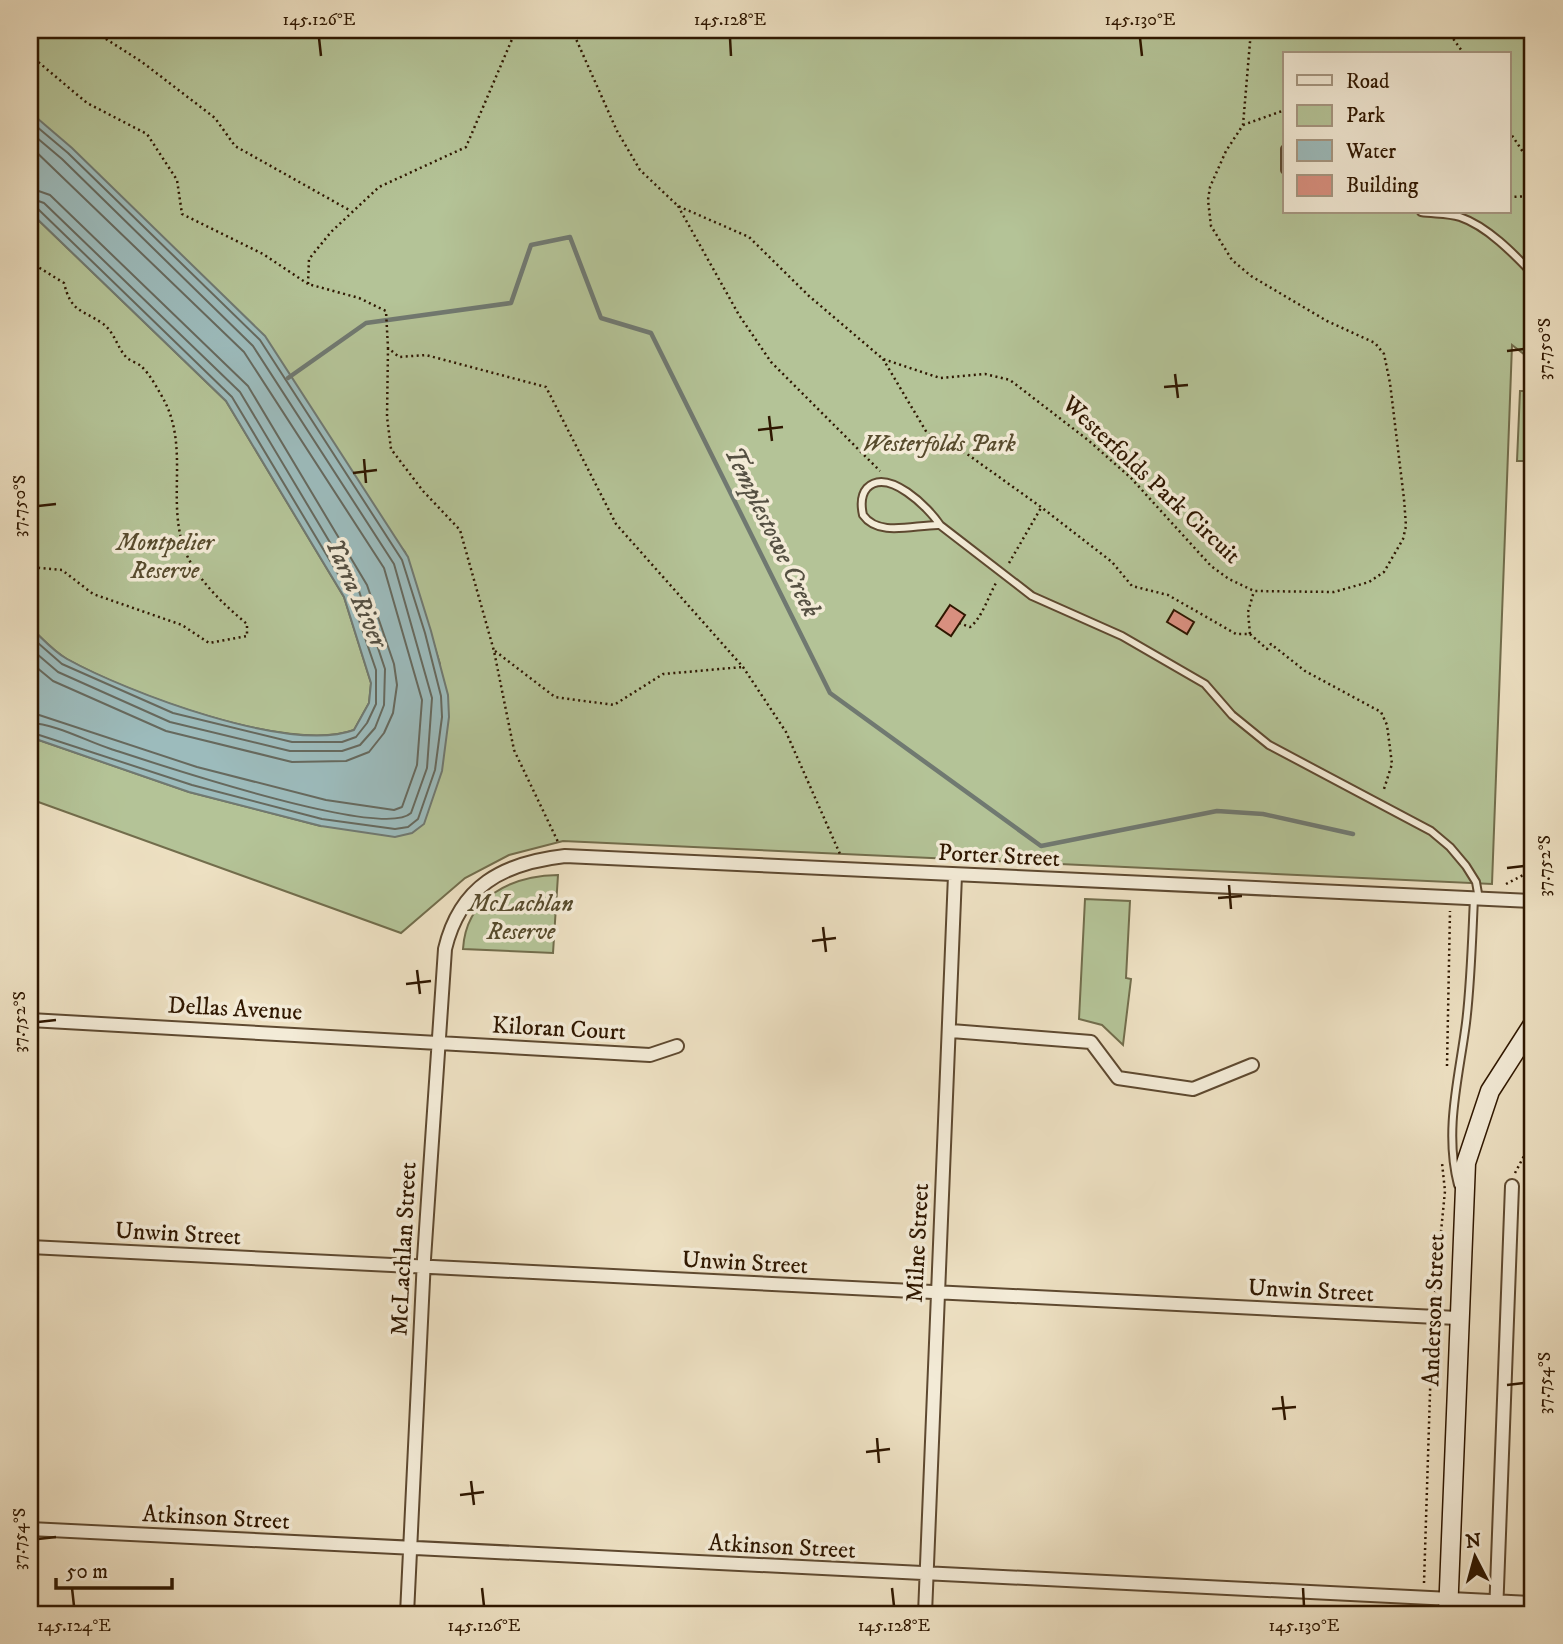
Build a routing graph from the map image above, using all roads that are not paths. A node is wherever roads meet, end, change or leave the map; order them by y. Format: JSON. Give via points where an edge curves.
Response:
{"nodes":[{"id":1,"x":1437,"y":214,"type":"edge"},
{"id":2,"x":1533,"y":274,"type":"edge"},
{"id":3,"x":940,"y":525,"type":"junction"},
{"id":4,"x":955,"y":875,"type":"junction"},
{"id":5,"x":472,"y":894,"type":"joint"},
{"id":6,"x":1480,"y":899,"type":"junction"},
{"id":7,"x":1533,"y":901,"type":"edge"},
{"id":8,"x":30,"y":1020,"type":"edge"},
{"id":9,"x":1530,"y":1026,"type":"edge"},
{"id":10,"x":951,"y":1031,"type":"junction"},
{"id":11,"x":437,"y":1043,"type":"junction"},
{"id":12,"x":677,"y":1046,"type":"dead end"},
{"id":13,"x":1252,"y":1065,"type":"dead end"},
{"id":14,"x":1512,"y":1186,"type":"road end"},
{"id":15,"x":1462,"y":1202,"type":"junction"},
{"id":16,"x":30,"y":1247,"type":"edge"},
{"id":17,"x":423,"y":1268,"type":"junction"},
{"id":18,"x":936,"y":1293,"type":"junction"},
{"id":19,"x":1457,"y":1318,"type":"junction"},
{"id":20,"x":30,"y":1529,"type":"edge"},
{"id":21,"x":410,"y":1549,"type":"junction"},
{"id":22,"x":926,"y":1575,"type":"junction"},
{"id":23,"x":1533,"y":1603,"type":"edge"},
{"id":24,"x":1448,"y":1607,"type":"edge"},
{"id":25,"x":1496,"y":1608,"type":"edge"},
{"id":26,"x":407,"y":1614,"type":"edge"},
{"id":27,"x":925,"y":1614,"type":"edge"}],
"edges":[{"from":1,"to":2,"type":"lane","via":[[1469,222],[1518,257]]},
{"from":3,"to":3,"type":"lane","via":[[885,528],[867,521],[862,496],[869,486],[880,483],[897,487],[922,503]]},
{"from":3,"to":6,"type":"lane","via":[[1032,596],[1122,636],[1205,684],[1269,745],[1431,831],[1450,846],[1476,883]]},
{"from":4,"to":5,"type":"street","name":"Porter Street","via":[[565,856],[515,866]]},
{"from":4,"to":6,"type":"street","name":"Porter Street"},
{"from":4,"to":10,"type":"street","name":"Milne Street"},
{"from":5,"to":11,"type":"street","name":"McLachlan Street","via":[[451,926],[445,949]]},
{"from":6,"to":7,"type":"street","name":"Porter Street"},
{"from":6,"to":15,"type":"lane","via":[[1451,1130]]},
{"from":8,"to":11,"type":"street","name":"Dellas Avenue"},
{"from":9,"to":15,"type":"main road","name":"Anderson Street","via":[[1478,1119]]},
{"from":10,"to":13,"type":"street","via":[[1091,1042],[1118,1078],[1193,1089]]},
{"from":10,"to":18,"type":"street","name":"Milne Street"},
{"from":11,"to":12,"type":"street","name":"Kiloran Court","via":[[650,1055]]},
{"from":11,"to":17,"type":"street","name":"McLachlan Street"},
{"from":14,"to":25,"type":"street"},
{"from":15,"to":19,"type":"main road","name":"Anderson Street"},
{"from":16,"to":17,"type":"street","name":"Unwin Street"},
{"from":17,"to":18,"type":"street","name":"Unwin Street"},
{"from":17,"to":21,"type":"street","name":"McLachlan Street"},
{"from":18,"to":19,"type":"street","name":"Unwin Street"},
{"from":18,"to":22,"type":"street","name":"Milne Street"},
{"from":19,"to":24,"type":"main road","name":"Anderson Street"},
{"from":20,"to":21,"type":"street","name":"Atkinson Street"},
{"from":21,"to":22,"type":"street","name":"Atkinson Street"},
{"from":21,"to":26,"type":"street","name":"McLachlan Street"},
{"from":22,"to":24,"type":"street","name":"Atkinson Street","via":[[1424,1599]]},
{"from":22,"to":27,"type":"street","name":"Milne Street"},
{"from":23,"to":25,"type":"street","name":"Atkinson Street"},
{"from":24,"to":25,"type":"street","name":"Atkinson Street"}]}
